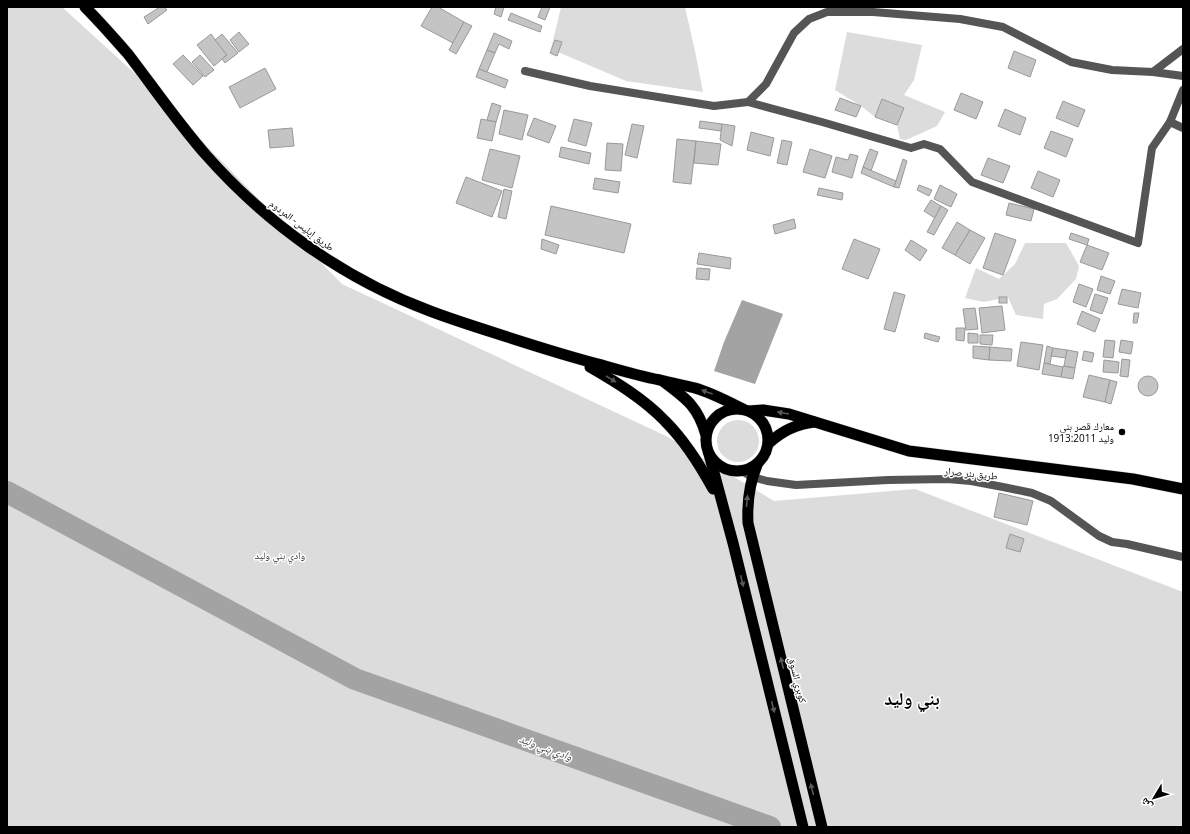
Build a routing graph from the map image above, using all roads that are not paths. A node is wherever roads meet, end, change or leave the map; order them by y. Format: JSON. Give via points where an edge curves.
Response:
{"nodes":[{"id":1,"x":85,"y":7,"type":"edge"},
{"id":2,"x":1183,"y":49,"type":"edge"},
{"id":3,"x":524,"y":71,"type":"dead end"},
{"id":4,"x":1152,"y":72,"type":"junction"},
{"id":5,"x":1183,"y":76,"type":"edge"},
{"id":6,"x":1183,"y":90,"type":"edge"},
{"id":7,"x":748,"y":102,"type":"junction"},
{"id":8,"x":1170,"y":122,"type":"junction"},
{"id":9,"x":1183,"y":128,"type":"edge"},
{"id":10,"x":578,"y":359,"type":"junction"},
{"id":11,"x":661,"y":381,"type":"junction"},
{"id":12,"x":746,"y":410,"type":"junction"},
{"id":13,"x":815,"y":422,"type":"junction"},
{"id":14,"x":706,"y":435,"type":"junction"},
{"id":15,"x":768,"y":443,"type":"junction"},
{"id":16,"x":709,"y":454,"type":"junction"},
{"id":17,"x":747,"y":474,"type":"junction"},
{"id":18,"x":1183,"y":489,"type":"edge"},
{"id":19,"x":724,"y":513,"type":"junction"},
{"id":20,"x":1183,"y":557,"type":"edge"},
{"id":21,"x":804,"y":827,"type":"edge"},
{"id":22,"x":822,"y":827,"type":"edge"}],
"edges":[{"from":1,"to":10,"type":"highway","name":"طريق إيليس- المردوم","via":[[126,53],[206,155],[238,189],[296,238],[361,280],[395,297],[438,314]]},
{"from":2,"to":4,"type":"street"},
{"from":3,"to":7,"type":"street","via":[[590,86],[714,106]]},
{"from":4,"to":5,"type":"street"},
{"from":4,"to":7,"type":"street","via":[[1112,70],[1071,62],[1003,27],[960,19],[873,12],[827,12],[809,19],[794,33],[766,84]]},
{"from":6,"to":8,"type":"street"},
{"from":7,"to":8,"type":"street","via":[[911,148],[924,144],[940,149],[972,182],[1138,243],[1152,148]]},
{"from":8,"to":9,"type":"street"},
{"from":10,"to":11,"type":"highway"},
{"from":10,"to":19,"type":"highway","one_way":true,"via":[[624,388],[665,420],[703,471]]},
{"from":12,"to":11,"type":"highway","one_way":true,"via":[[701,390]]},
{"from":11,"to":14,"type":"highway","via":[[692,405]]},
{"from":13,"to":12,"type":"highway","one_way":true,"via":[[776,412]]},
{"from":12,"to":14,"type":"highway","via":[[732,408],[723,412],[715,417]]},
{"from":12,"to":15,"type":"highway","via":[[758,416],[764,424],[768,433]]},
{"from":13,"to":15,"type":"highway","via":[[790,428]]},
{"from":13,"to":18,"type":"highway","via":[[909,451],[1133,479]]},
{"from":14,"to":16,"type":"highway"},
{"from":15,"to":17,"type":"highway","via":[[765,455]]},
{"from":16,"to":17,"type":"highway","via":[[723,468]]},
{"from":16,"to":19,"type":"highway"},
{"from":17,"to":20,"type":"street","name":"طريق بئر صرار","via":[[773,482],[796,485],[940,479],[1003,487],[1032,493],[1051,501],[1099,536],[1112,542]]},
{"from":22,"to":17,"type":"highway","name":"كوبري السوق","one_way":true,"via":[[751,538],[747,508]]},
{"from":19,"to":21,"type":"highway","one_way":true}]}
